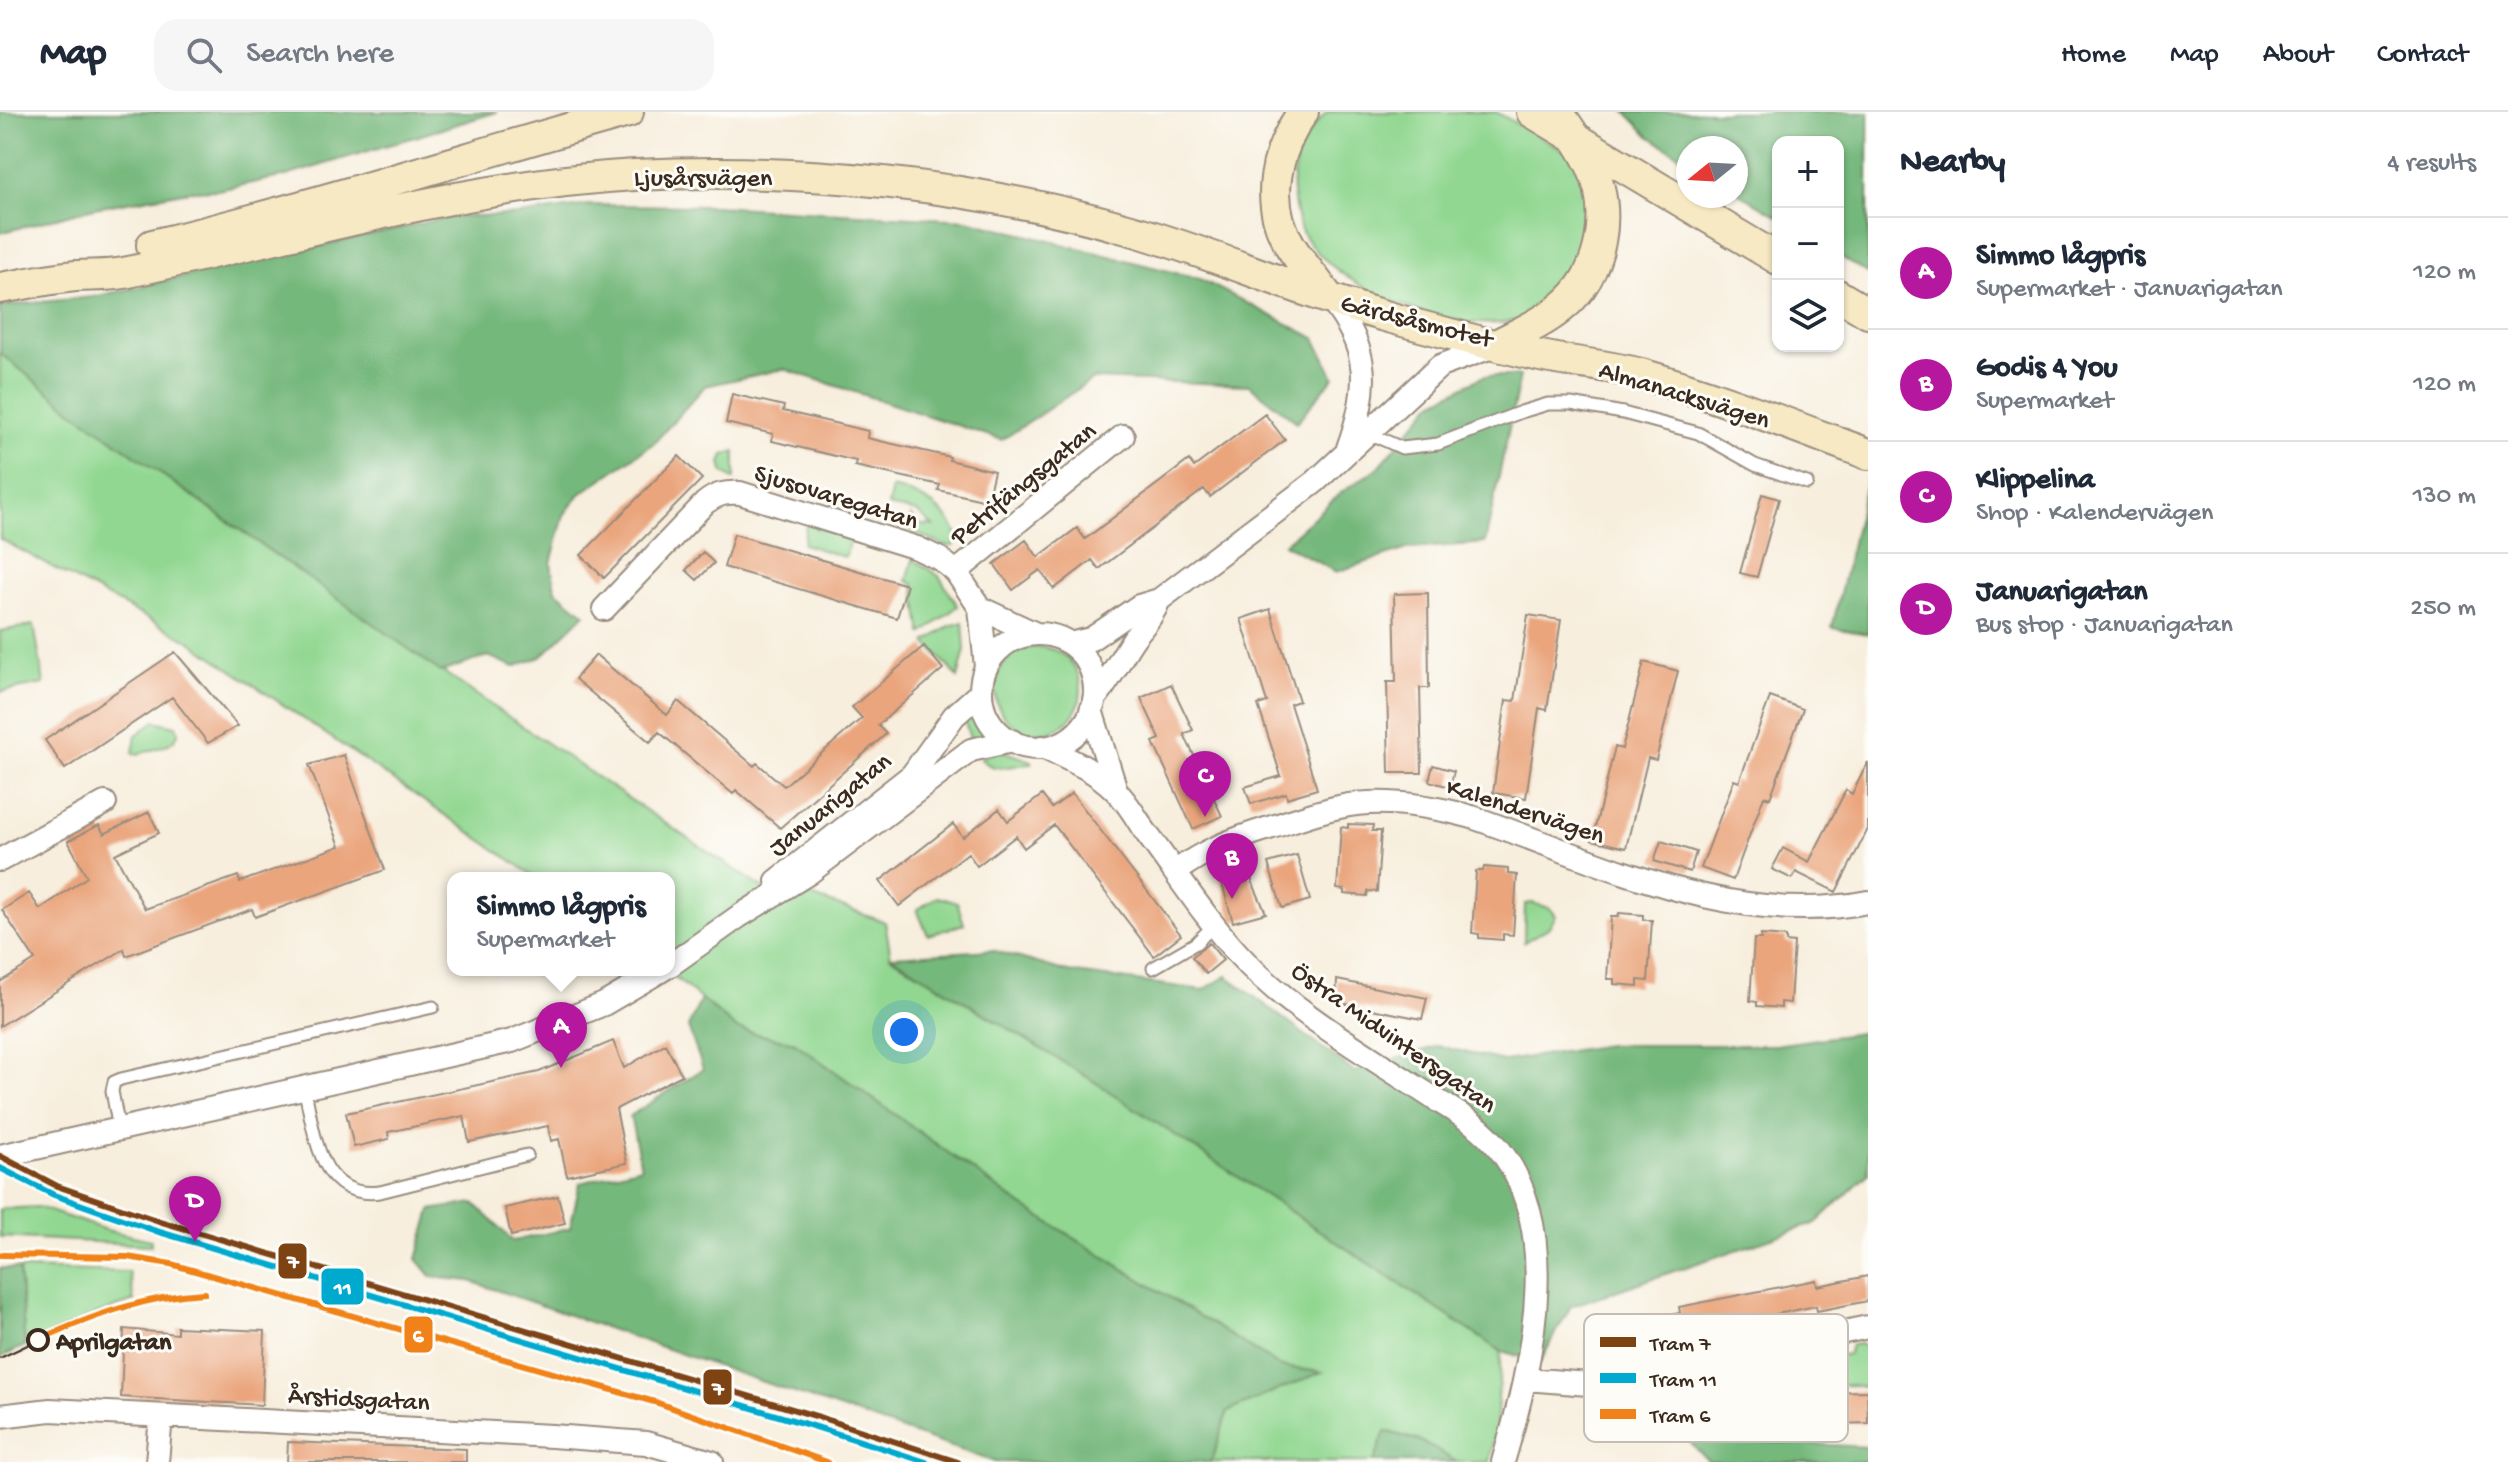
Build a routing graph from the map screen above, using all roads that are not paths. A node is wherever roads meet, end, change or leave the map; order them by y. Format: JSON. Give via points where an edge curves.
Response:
{"nodes":[{"id":1,"x":628,"y":112,"type":"edge"},
{"id":2,"x":1303,"y":112,"type":"edge"},
{"id":3,"x":1532,"y":112,"type":"edge"},
{"id":4,"x":1558,"y":112,"type":"edge"},
{"id":5,"x":1577,"y":139,"type":"junction"},
{"id":6,"x":1772,"y":255,"type":"edge"},
{"id":7,"x":71,"y":277,"type":"junction"},
{"id":8,"x":0,"y":288,"type":"edge"},
{"id":9,"x":1328,"y":297,"type":"junction"},
{"id":10,"x":1844,"y":299,"type":"edge"},
{"id":11,"x":1868,"y":313,"type":"edge"},
{"id":12,"x":1498,"y":344,"type":"junction"},
{"id":13,"x":1368,"y":433,"type":"junction"},
{"id":14,"x":1123,"y":436,"type":"dead end"},
{"id":15,"x":1346,"y":454,"type":"junction"},
{"id":16,"x":1868,"y":454,"type":"edge"},
{"id":17,"x":1807,"y":483,"type":"dead end"},
{"id":18,"x":956,"y":572,"type":"junction"},
{"id":19,"x":1159,"y":600,"type":"junction"},
{"id":20,"x":980,"y":608,"type":"junction"},
{"id":21,"x":604,"y":609,"type":"dead end"},
{"id":22,"x":1036,"y":634,"type":"junction"},
{"id":23,"x":1070,"y":644,"type":"junction"},
{"id":24,"x":986,"y":667,"type":"junction"},
{"id":25,"x":981,"y":692,"type":"junction"},
{"id":26,"x":1093,"y":704,"type":"junction"},
{"id":27,"x":1012,"y":741,"type":"junction"},
{"id":28,"x":1042,"y":747,"type":"junction"},
{"id":29,"x":1116,"y":790,"type":"junction"},
{"id":30,"x":105,"y":803,"type":"dead end"},
{"id":31,"x":0,"y":860,"type":"edge"},
{"id":32,"x":1175,"y":872,"type":"junction"},
{"id":33,"x":1868,"y":902,"type":"edge"},
{"id":34,"x":738,"y":917,"type":"junction"},
{"id":35,"x":1214,"y":924,"type":"junction"},
{"id":36,"x":675,"y":962,"type":"edge"},
{"id":37,"x":1153,"y":968,"type":"dead end"},
{"id":38,"x":652,"y":976,"type":"edge"},
{"id":39,"x":433,"y":1007,"type":"dead end"},
{"id":40,"x":304,"y":1087,"type":"junction"},
{"id":41,"x":119,"y":1129,"type":"junction"},
{"id":42,"x":527,"y":1155,"type":"dead end"},
{"id":43,"x":0,"y":1156,"type":"edge"},
{"id":44,"x":1868,"y":1327,"type":"edge"},
{"id":45,"x":1848,"y":1331,"type":"edge"},
{"id":46,"x":1526,"y":1379,"type":"junction"},
{"id":47,"x":1584,"y":1384,"type":"edge"},
{"id":48,"x":0,"y":1416,"type":"edge"},
{"id":49,"x":161,"y":1416,"type":"junction"},
{"id":50,"x":157,"y":1462,"type":"edge"},
{"id":51,"x":712,"y":1462,"type":"edge"},
{"id":52,"x":1503,"y":1462,"type":"edge"}],
"edges":[{"from":1,"to":7,"type":"main road","name":"Ljusårsvägen","via":[[346,196],[103,257]]},
{"from":2,"to":9,"type":"main road","name":"Gärdsåsmotet","via":[[1282,149],[1275,200],[1291,248]]},
{"from":3,"to":5,"type":"main road"},
{"from":4,"to":5,"type":"main road"},
{"from":5,"to":6,"type":"main road"},
{"from":5,"to":12,"type":"main road","name":"Gärdsåsmotet","via":[[1601,195],[1601,240],[1593,265],[1564,305]]},
{"from":7,"to":8,"type":"main road","name":"Ljusårsvägen"},
{"from":7,"to":9,"type":"main road","name":"Ljusårsvägen","via":[[118,274],[355,217],[477,194],[633,175],[732,173],[870,181],[1063,213],[1189,248]]},
{"from":9,"to":12,"type":"main road","name":"Gärdsåsmotet"},
{"from":9,"to":15,"type":"street","via":[[1348,322],[1363,358],[1360,409]]},
{"from":10,"to":11,"type":"main road"},
{"from":12,"to":13,"type":"street","via":[[1440,366]]},
{"from":12,"to":16,"type":"main road","name":"Almanacksvägen","via":[[1637,373]]},
{"from":13,"to":15,"type":"street"},
{"from":13,"to":17,"type":"lane","via":[[1402,448],[1438,444],[1521,412],[1571,404],[1698,433],[1755,465]]},
{"from":14,"to":18,"type":"street","name":"Petrifängsgatan"},
{"from":15,"to":19,"type":"street"},
{"from":18,"to":20,"type":"street","name":"Sjusovaregatan"},
{"from":18,"to":21,"type":"street","name":"Sjusovaregatan","via":[[917,548],[728,492],[705,503]]},
{"from":19,"to":23,"type":"street","via":[[1139,606],[1091,639]]},
{"from":19,"to":26,"type":"street"},
{"from":20,"to":22,"type":"street"},
{"from":20,"to":24,"type":"street","name":"Sjusovaregatan"},
{"from":22,"to":23,"type":"street"},
{"from":22,"to":24,"type":"street","via":[[1006,644]]},
{"from":23,"to":26,"type":"street","via":[[1090,668]]},
{"from":24,"to":25,"type":"street"},
{"from":25,"to":27,"type":"street","via":[[990,720]]},
{"from":25,"to":34,"type":"street","name":"Januarigatan","via":[[954,716],[912,775],[799,861]]},
{"from":26,"to":28,"type":"street","via":[[1072,736]]},
{"from":26,"to":29,"type":"street","name":"Östra Midvintersgatan"},
{"from":27,"to":28,"type":"street"},
{"from":27,"to":34,"type":"street","name":"Januarigatan","via":[[971,750],[809,873]]},
{"from":28,"to":29,"type":"street","name":"Östra Midvintersgatan","via":[[1083,765]]},
{"from":29,"to":32,"type":"street","name":"Östra Midvintersgatan"},
{"from":30,"to":31,"type":"street"},
{"from":32,"to":33,"type":"street","name":"Kalendervägen","via":[[1222,843],[1340,806],[1378,803],[1472,817],[1686,893],[1762,907],[1816,910]]},
{"from":32,"to":35,"type":"street","name":"Östra Midvintersgatan"},
{"from":34,"to":36,"type":"street","name":"Januarigatan"},
{"from":35,"to":37,"type":"lane","via":[[1196,943]]},
{"from":35,"to":46,"type":"street","name":"Östra Midvintersgatan","via":[[1240,956],[1295,1004],[1478,1127],[1498,1146],[1523,1192],[1535,1243],[1533,1344]]},
{"from":38,"to":40,"type":"street","via":[[604,1004],[512,1041]]},
{"from":39,"to":41,"type":"lane","via":[[114,1082]]},
{"from":40,"to":41,"type":"street"},
{"from":40,"to":42,"type":"lane","via":[[323,1163],[352,1191],[380,1192]]},
{"from":41,"to":43,"type":"street"},
{"from":44,"to":45,"type":"street"},
{"from":46,"to":47,"type":"street"},
{"from":46,"to":52,"type":"street","name":"Östra Midvintersgatan"},
{"from":48,"to":49,"type":"street","name":"Årstidsgatan","via":[[50,1410]]},
{"from":49,"to":50,"type":"street"},
{"from":49,"to":51,"type":"street","name":"Årstidsgatan","via":[[646,1443]]}]}
